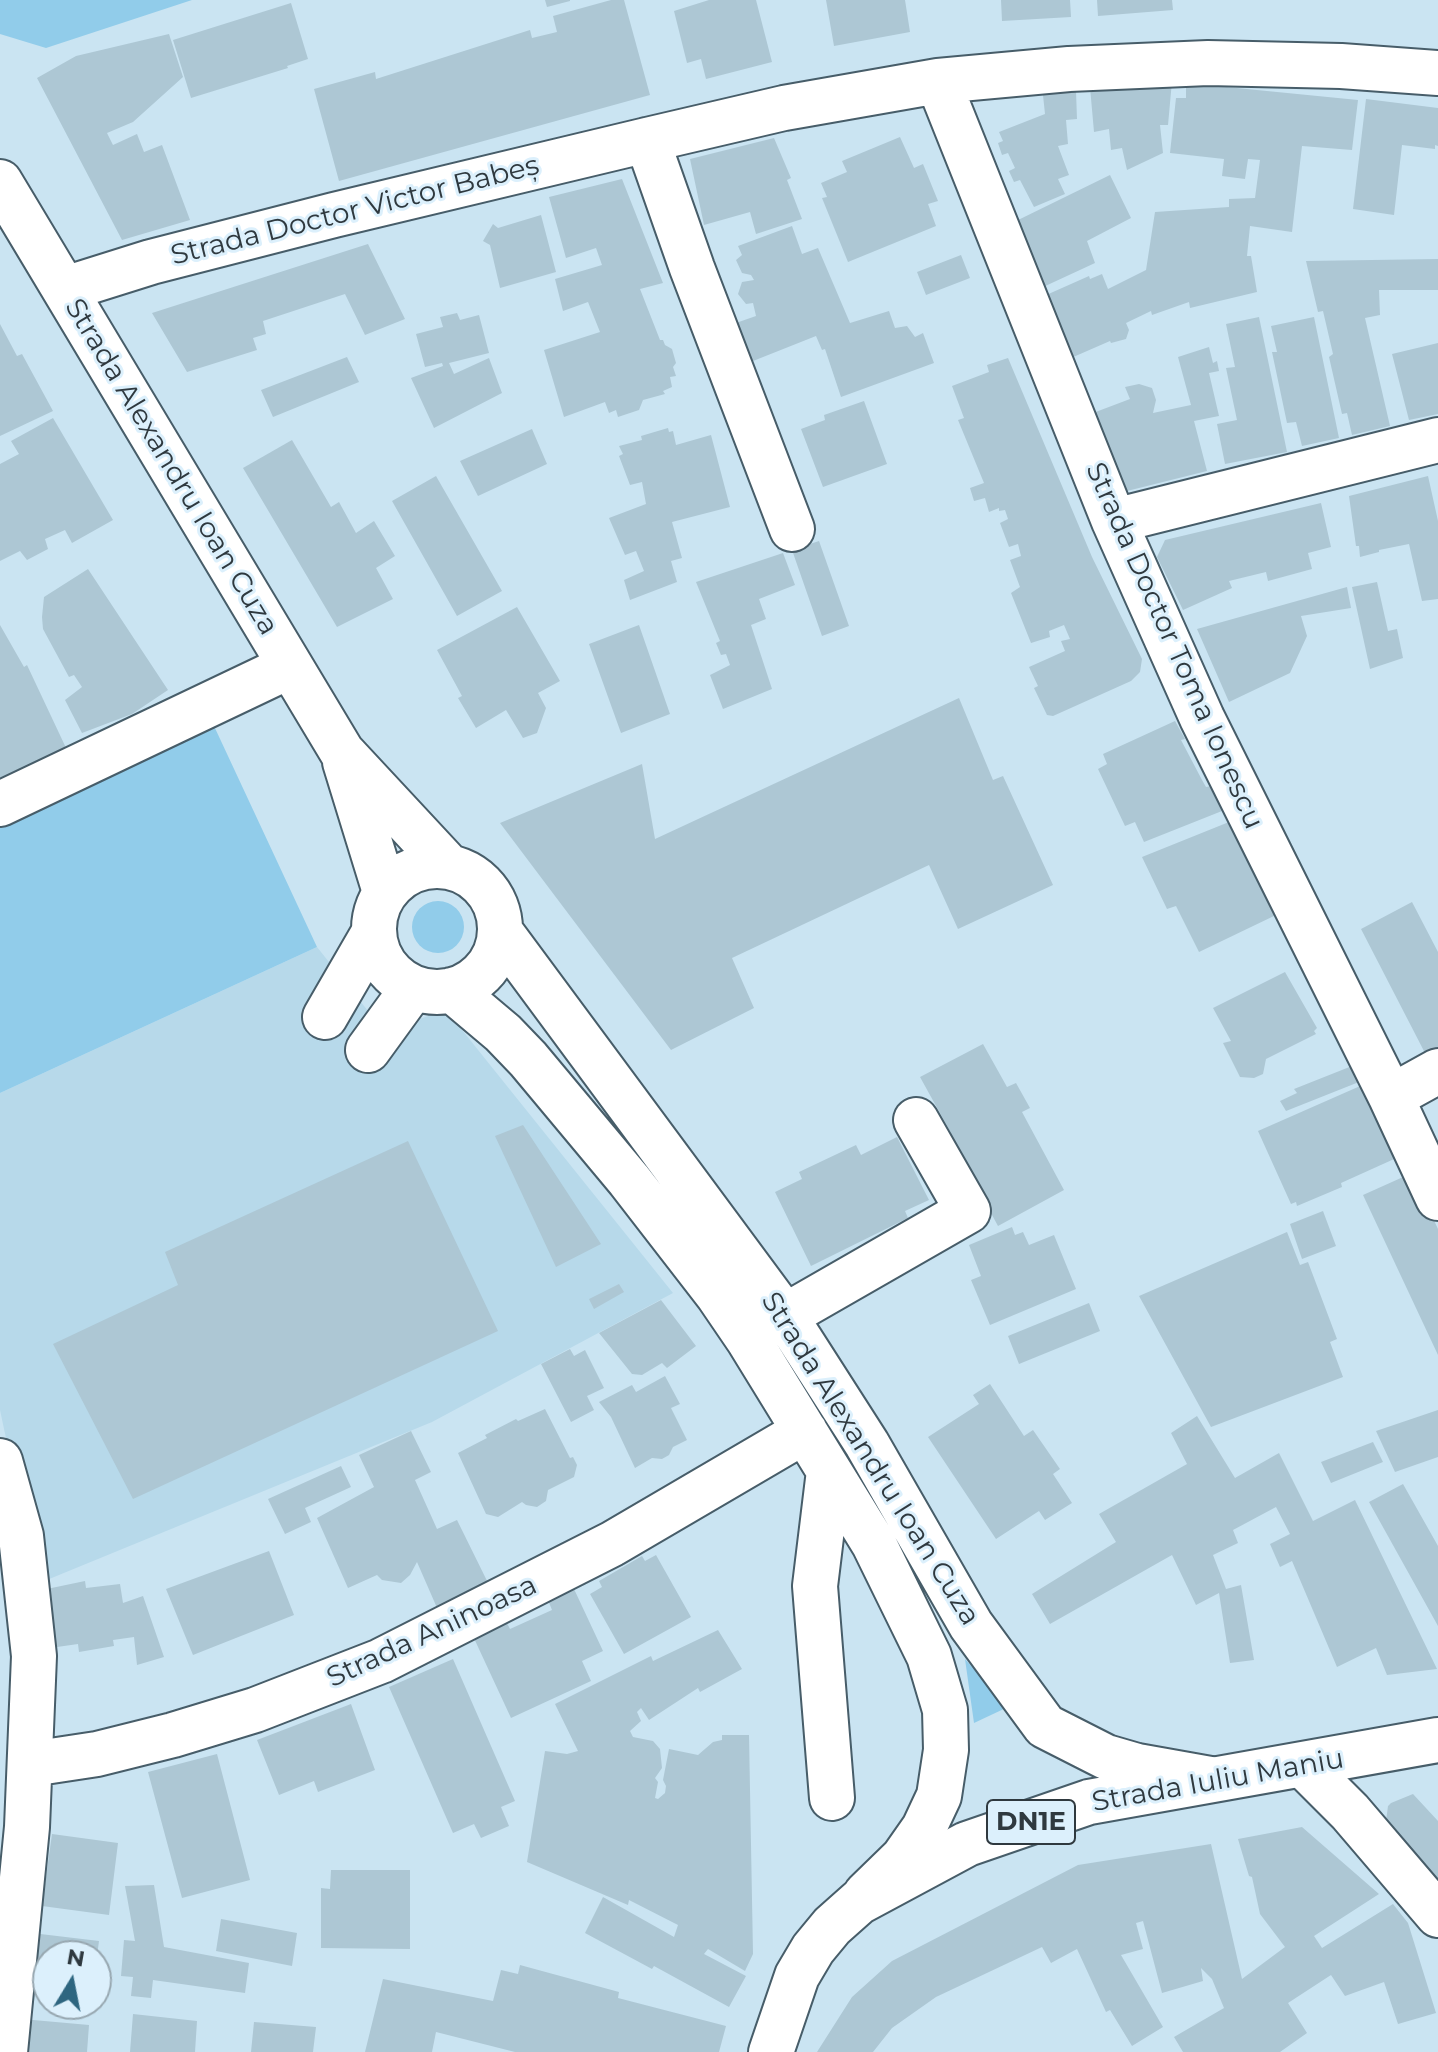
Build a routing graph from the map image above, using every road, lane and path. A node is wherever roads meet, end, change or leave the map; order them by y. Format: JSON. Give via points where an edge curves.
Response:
{"nodes":[{"id":1,"x":1438,"y":73,"type":"edge"},
{"id":2,"x":938,"y":81,"type":"junction"},
{"id":3,"x":647,"y":140,"type":"junction"},
{"id":4,"x":0,"y":182,"type":"edge"},
{"id":5,"x":65,"y":289,"type":"junction"},
{"id":6,"x":1438,"y":440,"type":"edge"},
{"id":7,"x":1114,"y":521,"type":"junction"},
{"id":8,"x":792,"y":529,"type":"dead end"},
{"id":9,"x":290,"y":666,"type":"junction"},
{"id":10,"x":342,"y":752,"type":"junction"},
{"id":11,"x":0,"y":804,"type":"edge"},
{"id":12,"x":449,"y":867,"type":"junction"},
{"id":13,"x":385,"y":892,"type":"junction"},
{"id":14,"x":500,"y":931,"type":"junction"},
{"id":15,"x":373,"y":934,"type":"junction"},
{"id":16,"x":433,"y":989,"type":"junction"},
{"id":17,"x":325,"y":1017,"type":"dead end"},
{"id":18,"x":368,"y":1050,"type":"dead end"},
{"id":19,"x":1438,"y":1071,"type":"edge"},
{"id":20,"x":1391,"y":1097,"type":"junction"},
{"id":21,"x":916,"y":1120,"type":"dead end"},
{"id":22,"x":1438,"y":1198,"type":"edge"},
{"id":23,"x":785,"y":1316,"type":"junction"},
{"id":24,"x":805,"y":1431,"type":"junction"},
{"id":25,"x":0,"y":1461,"type":"edge"},
{"id":26,"x":829,"y":1471,"type":"junction"},
{"id":27,"x":1438,"y":1740,"type":"edge"},
{"id":28,"x":31,"y":1764,"type":"junction"},
{"id":29,"x":1303,"y":1765,"type":"junction"},
{"id":30,"x":1216,"y":1780,"type":"junction"},
{"id":31,"x":832,"y":1798,"type":"dead end"},
{"id":32,"x":859,"y":1902,"type":"junction"},
{"id":33,"x":1438,"y":1915,"type":"edge"},
{"id":34,"x":5,"y":2052,"type":"edge"},
{"id":35,"x":771,"y":2052,"type":"edge"}],
"edges":[{"from":1,"to":2,"type":"street","name":"Strada Doctor Victor Babeș","via":[[1208,63]]},
{"from":2,"to":3,"type":"street","name":"Strada Doctor Victor Babeș","via":[[784,108]]},
{"from":2,"to":7,"type":"street","name":"Strada Doctor Toma Ionescu"},
{"from":3,"to":5,"type":"street","name":"Strada Doctor Victor Babeș","via":[[334,215]]},
{"from":3,"to":8,"type":"street"},
{"from":4,"to":5,"type":"street","name":"Strada Alexandru Ioan Cuza"},
{"from":5,"to":9,"type":"street","name":"Strada Alexandru Ioan Cuza"},
{"from":6,"to":7,"type":"street"},
{"from":7,"to":20,"type":"street","name":"Strada Doctor Toma Ionescu","via":[[1202,718]]},
{"from":9,"to":10,"type":"street","name":"Strada Alexandru Ioan Cuza"},
{"from":9,"to":11,"type":"street"},
{"from":10,"to":12,"type":"street","name":"Strada Alexandru Ioan Cuza"},
{"from":10,"to":13,"type":"street","name":"Strada Alexandru Ioan Cuza"},
{"from":12,"to":13,"type":"street","via":[[413,870]]},
{"from":12,"to":14,"type":"street","name":"Strada Alexandru Ioan Cuza","via":[[481,883],[498,913]]},
{"from":13,"to":15,"type":"street"},
{"from":14,"to":16,"type":"street","via":[[491,963],[467,984]]},
{"from":14,"to":23,"type":"street","name":"Strada Alexandru Ioan Cuza"},
{"from":15,"to":16,"type":"street","name":"Strada Alexandru Ioan Cuza","via":[[377,951],[398,979]]},
{"from":15,"to":17,"type":"street"},
{"from":16,"to":18,"type":"street"},
{"from":16,"to":24,"type":"street","name":"Strada Alexandru Ioan Cuza","via":[[503,1033],[528,1059],[718,1295]]},
{"from":19,"to":20,"type":"street"},
{"from":20,"to":22,"type":"street","name":"Strada Doctor Toma Ionescu"},
{"from":21,"to":23,"type":"street","via":[[968,1211]]},
{"from":23,"to":30,"type":"street","name":"Strada Alexandru Ioan Cuza","via":[[867,1444],[971,1625],[1045,1726],[1106,1757]]},
{"from":24,"to":26,"type":"street","name":"Strada Alexandru Ioan Cuza"},
{"from":24,"to":28,"type":"street","name":"Strada Aninoasa","via":[[612,1544],[381,1661],[173,1735]]},
{"from":25,"to":28,"type":"street","via":[[21,1536],[30,1604]]},
{"from":26,"to":31,"type":"street","via":[[815,1586]]},
{"from":26,"to":32,"type":"street","name":"Strada Alexandru Ioan Cuza","via":[[874,1544],[929,1656],[945,1710],[939,1796],[903,1858]]},
{"from":27,"to":29,"type":"street","name":"Strada Iuliu Maniu","number":"DN1E"},
{"from":28,"to":34,"type":"street"},
{"from":29,"to":30,"type":"street","name":"Strada Iuliu Maniu","number":"DN1E"},
{"from":29,"to":33,"type":"street"},
{"from":30,"to":32,"type":"street","name":"Strada Iuliu Maniu","number":"DN1E","via":[[1089,1802],[967,1844]]},
{"from":32,"to":35,"type":"street","name":"Strada Iuliu Maniu","number":"DN1E","via":[[832,1926],[797,1976]]}]}
